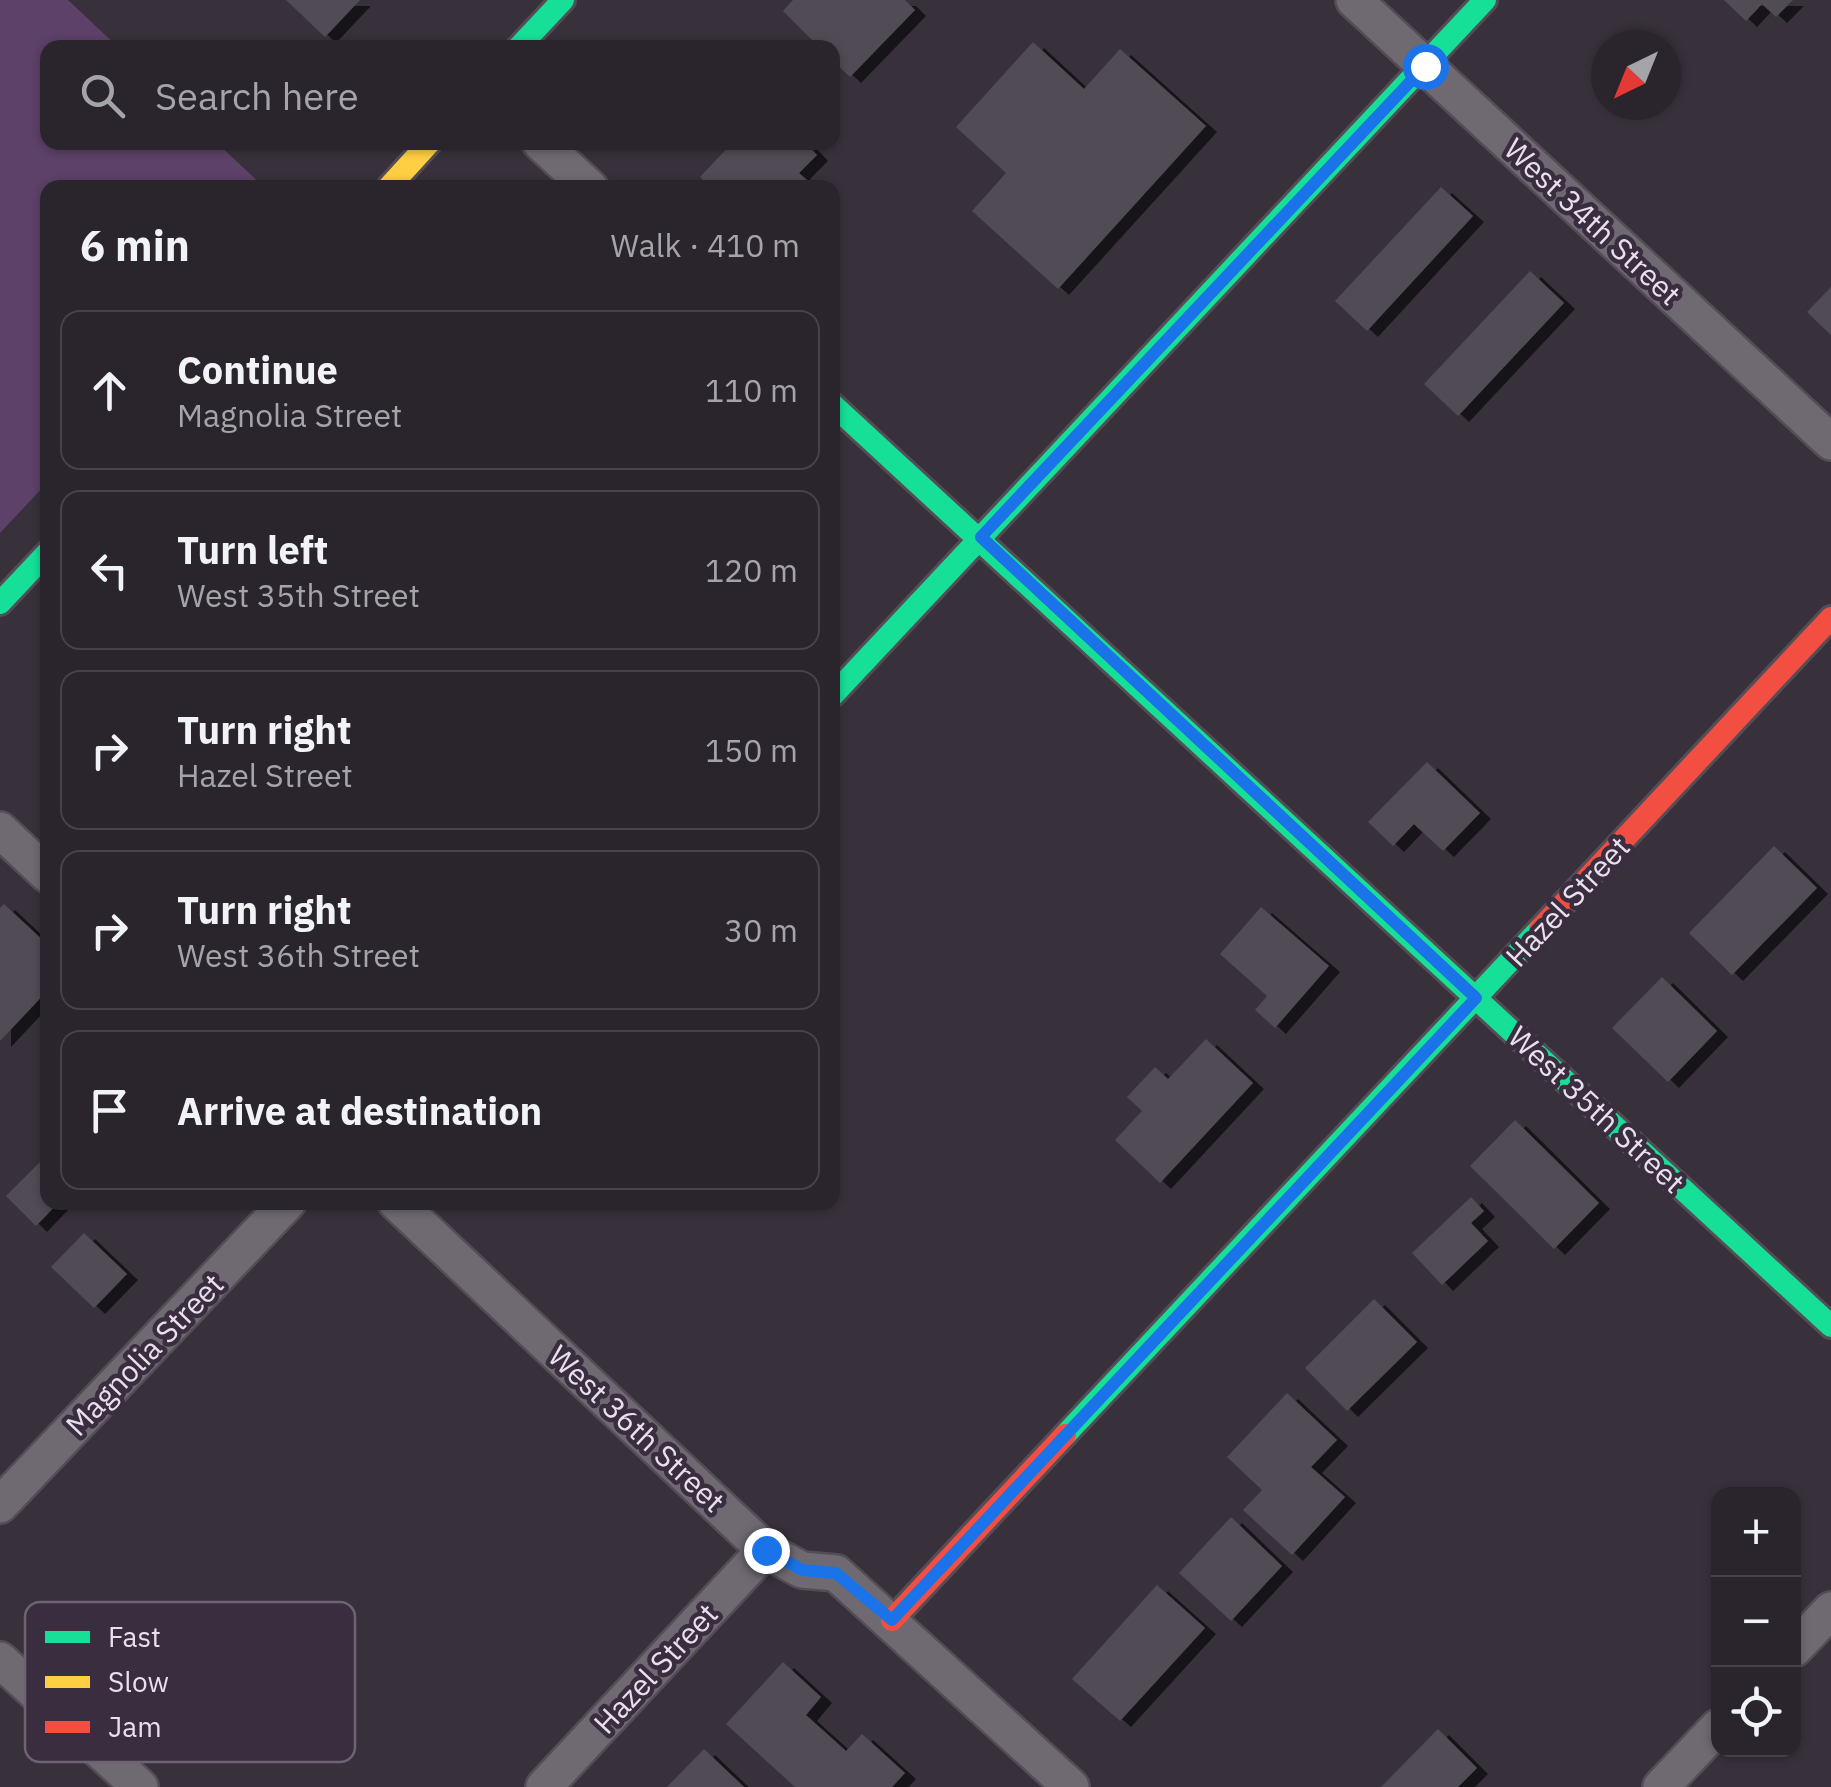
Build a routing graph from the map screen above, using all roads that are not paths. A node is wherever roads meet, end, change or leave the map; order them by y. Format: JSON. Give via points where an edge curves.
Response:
{"nodes":[{"id":1,"x":562,"y":0,"type":"edge"},
{"id":2,"x":1354,"y":0,"type":"edge"},
{"id":3,"x":1485,"y":0,"type":"edge"},
{"id":4,"x":525,"y":40,"type":"edge"},
{"id":5,"x":1425,"y":66,"type":"junction"},
{"id":6,"x":423,"y":150,"type":"edge"},
{"id":7,"x":549,"y":150,"type":"edge"},
{"id":8,"x":395,"y":180,"type":"edge"},
{"id":9,"x":581,"y":180,"type":"edge"},
{"id":10,"x":840,"y":411,"type":"edge"},
{"id":11,"x":1831,"y":442,"type":"edge"},
{"id":12,"x":981,"y":537,"type":"junction"},
{"id":13,"x":40,"y":560,"type":"edge"},
{"id":14,"x":0,"y":603,"type":"edge"},
{"id":15,"x":1831,"y":618,"type":"edge"},
{"id":16,"x":840,"y":687,"type":"edge"},
{"id":17,"x":0,"y":830,"type":"edge"},
{"id":18,"x":40,"y":868,"type":"edge"},
{"id":19,"x":1476,"y":998,"type":"junction"},
{"id":20,"x":280,"y":1210,"type":"edge"},
{"id":21,"x":405,"y":1210,"type":"edge"},
{"id":22,"x":1831,"y":1326,"type":"edge"},
{"id":23,"x":0,"y":1505,"type":"edge"},
{"id":24,"x":766,"y":1550,"type":"junction"},
{"id":25,"x":1831,"y":1610,"type":"edge"},
{"id":26,"x":892,"y":1620,"type":"junction"},
{"id":27,"x":1801,"y":1642,"type":"edge"},
{"id":28,"x":0,"y":1660,"type":"edge"},
{"id":29,"x":25,"y":1683,"type":"edge"},
{"id":30,"x":1711,"y":1734,"type":"edge"},
{"id":31,"x":112,"y":1762,"type":"edge"},
{"id":32,"x":140,"y":1787,"type":"edge"},
{"id":33,"x":544,"y":1787,"type":"edge"},
{"id":34,"x":1070,"y":1787,"type":"edge"},
{"id":35,"x":1661,"y":1787,"type":"edge"}],
"edges":[{"from":1,"to":4,"type":"street"},
{"from":2,"to":5,"type":"street","name":"West 34th Street"},
{"from":3,"to":5,"type":"street"},
{"from":5,"to":11,"type":"street","name":"West 34th Street"},
{"from":5,"to":12,"type":"street"},
{"from":6,"to":8,"type":"street"},
{"from":7,"to":9,"type":"street"},
{"from":10,"to":12,"type":"street","name":"West 35th Street"},
{"from":12,"to":16,"type":"street"},
{"from":12,"to":19,"type":"street","name":"West 35th Street"},
{"from":13,"to":14,"type":"street"},
{"from":15,"to":19,"type":"street","name":"Hazel Street"},
{"from":17,"to":18,"type":"street"},
{"from":19,"to":22,"type":"street","name":"West 35th Street"},
{"from":19,"to":26,"type":"street","name":"Hazel Street"},
{"from":20,"to":23,"type":"street","name":"Magnolia Street"},
{"from":21,"to":24,"type":"street","name":"West 36th Street"},
{"from":24,"to":26,"type":"street","name":"West 36th Street","via":[[802,1570],[836,1573]]},
{"from":24,"to":33,"type":"street","name":"Hazel Street"},
{"from":25,"to":27,"type":"street"},
{"from":26,"to":34,"type":"street","name":"West 36th Street"},
{"from":28,"to":29,"type":"street"},
{"from":30,"to":35,"type":"street"},
{"from":31,"to":32,"type":"street"}]}
